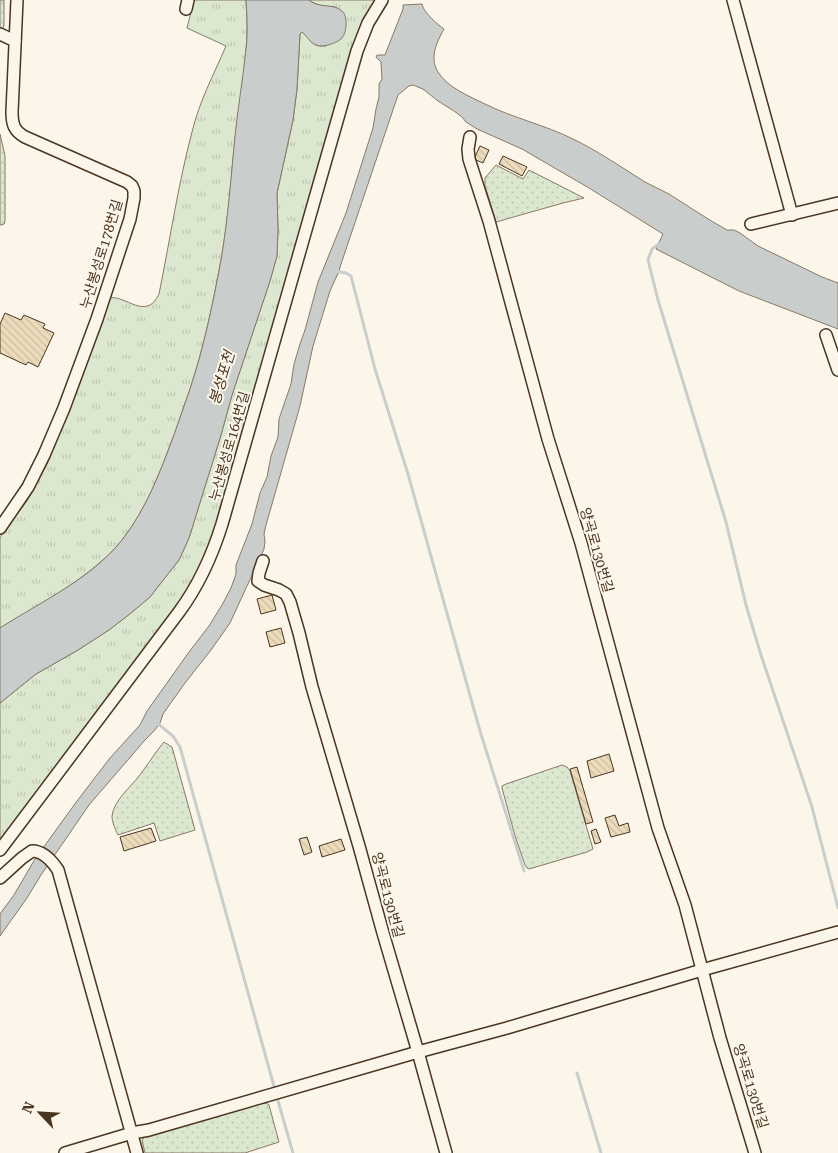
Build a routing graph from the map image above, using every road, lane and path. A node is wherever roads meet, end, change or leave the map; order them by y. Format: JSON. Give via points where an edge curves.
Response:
{"nodes":[{"id":1,"x":17,"y":0,"type":"edge"},
{"id":2,"x":382,"y":0,"type":"edge"},
{"id":3,"x":733,"y":0,"type":"edge"},
{"id":4,"x":0,"y":34,"type":"edge"},
{"id":5,"x":15,"y":42,"type":"junction"},
{"id":6,"x":470,"y":137,"type":"dead end"},
{"id":7,"x":838,"y":203,"type":"edge"},
{"id":8,"x":792,"y":215,"type":"junction"},
{"id":9,"x":752,"y":224,"type":"dead end"},
{"id":10,"x":826,"y":335,"type":"dead end"},
{"id":11,"x":838,"y":370,"type":"edge"},
{"id":12,"x":0,"y":528,"type":"edge"},
{"id":13,"x":264,"y":561,"type":"dead end"},
{"id":14,"x":0,"y":850,"type":"edge"},
{"id":15,"x":0,"y":878,"type":"edge"},
{"id":16,"x":838,"y":932,"type":"edge"},
{"id":17,"x":702,"y":970,"type":"junction"},
{"id":18,"x":418,"y":1052,"type":"junction"},
{"id":19,"x":132,"y":1133,"type":"junction"},
{"id":20,"x":65,"y":1153,"type":"edge"},
{"id":21,"x":137,"y":1153,"type":"edge"},
{"id":22,"x":446,"y":1153,"type":"edge"},
{"id":23,"x":755,"y":1153,"type":"edge"}],
"edges":[{"from":1,"to":5,"type":"lane","name":"누산봉성로178번길"},
{"from":2,"to":14,"type":"lane","name":"누산봉성로164번길","via":[[357,51],[214,550],[180,612]]},
{"from":3,"to":8,"type":"lane"},
{"from":4,"to":5,"type":"lane"},
{"from":5,"to":12,"type":"lane","name":"누산봉성로178번길","via":[[12,123],[15,130],[127,182],[132,186],[134,198],[97,319],[64,408],[28,487]]},
{"from":6,"to":17,"type":"lane","name":"양곡로130번길","via":[[469,159],[581,544],[658,828],[685,905]]},
{"from":7,"to":8,"type":"lane"},
{"from":8,"to":9,"type":"lane"},
{"from":10,"to":11,"type":"lane"},
{"from":13,"to":18,"type":"lane","name":"양곡로130번길","via":[[258,581],[286,594],[290,602]]},
{"from":15,"to":19,"type":"lane","via":[[32,850],[39,851],[58,870]]},
{"from":16,"to":17,"type":"lane"},
{"from":17,"to":18,"type":"lane"},
{"from":17,"to":23,"type":"lane","name":"양곡로130번길"},
{"from":18,"to":19,"type":"lane"},
{"from":18,"to":22,"type":"lane"},
{"from":19,"to":20,"type":"lane"},
{"from":19,"to":21,"type":"lane"}]}
